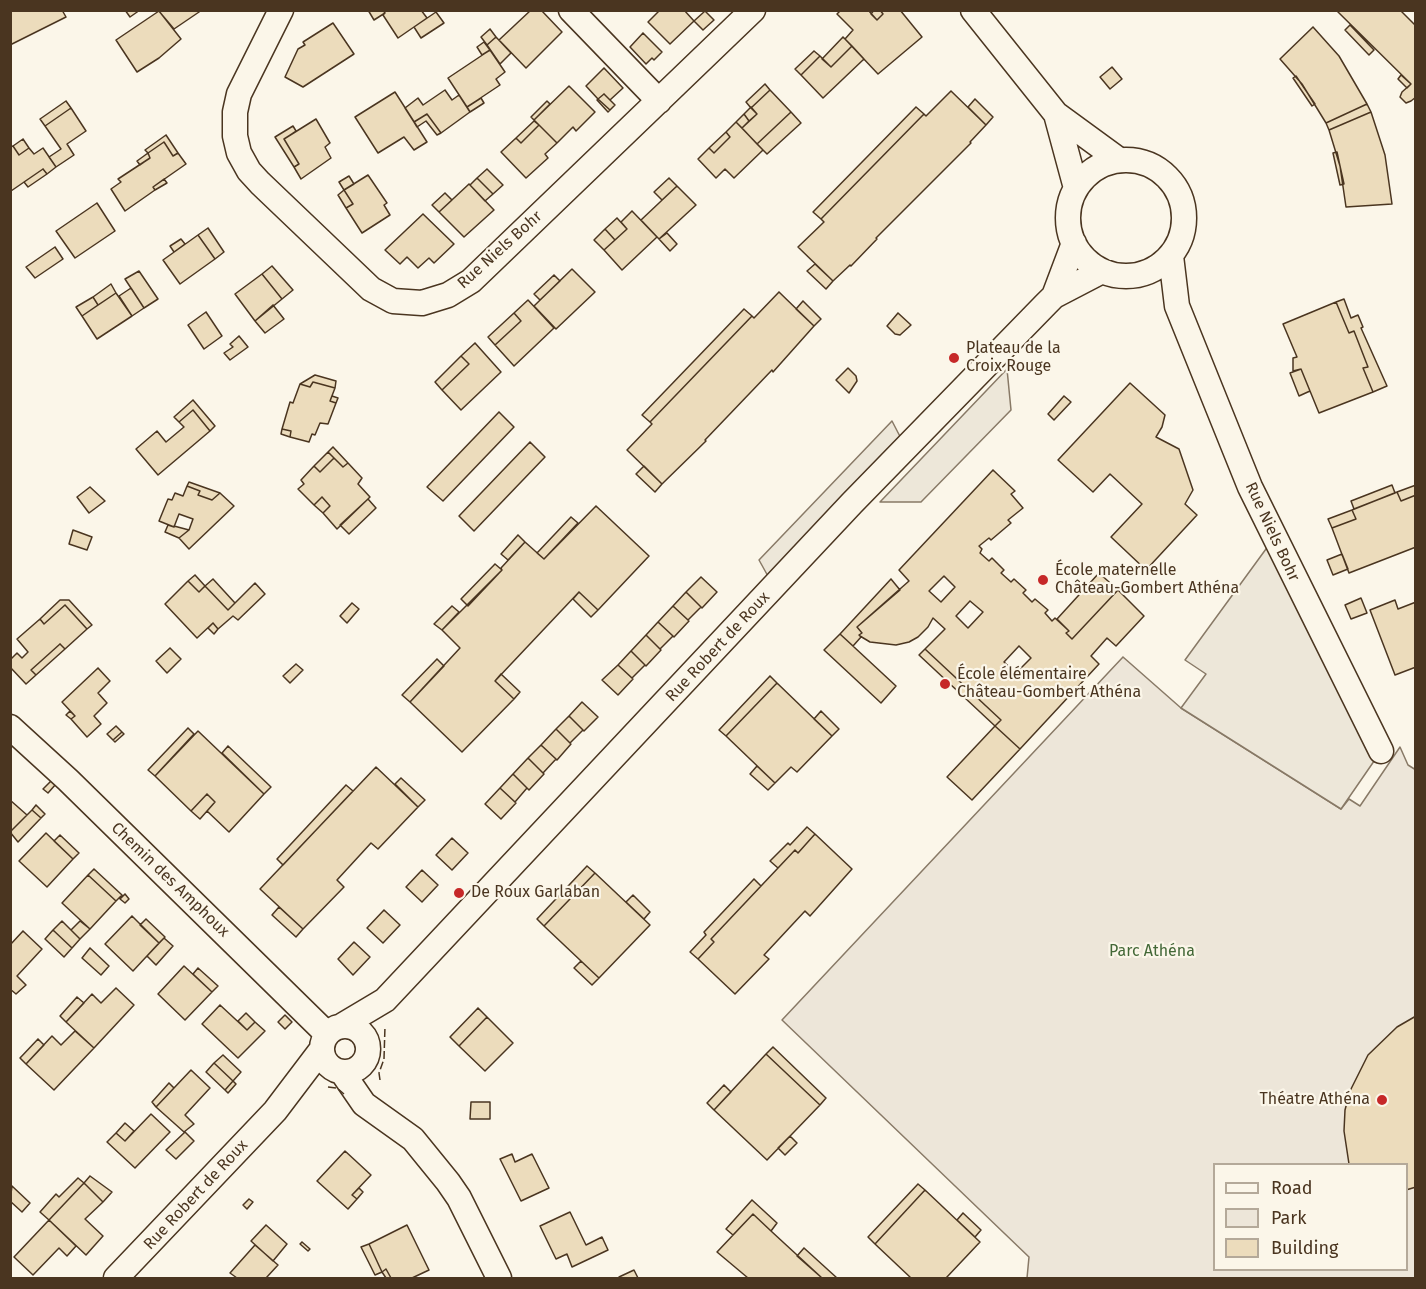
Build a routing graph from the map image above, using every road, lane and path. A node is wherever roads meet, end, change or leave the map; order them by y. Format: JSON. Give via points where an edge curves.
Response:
{"nodes":[{"id":1,"x":281,"y":10,"type":"edge"},
{"id":2,"x":571,"y":10,"type":"edge"},
{"id":3,"x":753,"y":10,"type":"edge"},
{"id":4,"x":973,"y":10,"type":"edge"},
{"id":5,"x":659,"y":101,"type":"junction"},
{"id":6,"x":1056,"y":114,"type":"junction"},
{"id":7,"x":1119,"y":160,"type":"junction"},
{"id":8,"x":1076,"y":188,"type":"junction"},
{"id":9,"x":1074,"y":243,"type":"junction"},
{"id":10,"x":1171,"y":256,"type":"junction"},
{"id":11,"x":1102,"y":271,"type":"junction"},
{"id":12,"x":1139,"y":275,"type":"junction"},
{"id":13,"x":1054,"y":296,"type":"junction"},
{"id":14,"x":1177,"y":306,"type":"junction"},
{"id":15,"x":10,"y":727,"type":"edge"},
{"id":16,"x":1381,"y":751,"type":"dead end"},
{"id":17,"x":385,"y":1000,"type":"junction"},
{"id":18,"x":331,"y":1036,"type":"junction"},
{"id":19,"x":366,"y":1038,"type":"junction"},
{"id":20,"x":364,"y":1063,"type":"junction"},
{"id":21,"x":339,"y":1071,"type":"junction"},
{"id":22,"x":275,"y":1111,"type":"junction"},
{"id":23,"x":387,"y":1119,"type":"junction"},
{"id":24,"x":116,"y":1278,"type":"edge"},
{"id":25,"x":499,"y":1278,"type":"edge"}],
"edges":[{"from":1,"to":5,"type":"street","name":"Rue Niels Bohr","via":[[239,94],[235,112],[239,153],[260,183],[371,289],[393,301],[422,303],[448,295],[471,281]]},
{"from":2,"to":5,"type":"street"},
{"from":3,"to":5,"type":"street","name":"Rue Niels Bohr"},
{"from":4,"to":6,"type":"street"},
{"from":6,"to":7,"type":"street"},
{"from":6,"to":8,"type":"street"},
{"from":7,"to":8,"type":"street","via":[[1087,174]]},
{"from":7,"to":10,"type":"street","via":[[1149,164],[1163,172],[1181,197],[1184,228]]},
{"from":8,"to":9,"type":"street","via":[[1068,215]]},
{"from":9,"to":11,"type":"street","via":[[1085,259]]},
{"from":9,"to":13,"type":"street","name":"Rue Robert de Roux"},
{"from":10,"to":12,"type":"street","via":[[1157,268]]},
{"from":10,"to":14,"type":"street","name":"Rue Niels Bohr"},
{"from":11,"to":12,"type":"street","via":[[1120,276]]},
{"from":11,"to":13,"type":"street","name":"Rue Robert de Roux"},
{"from":12,"to":14,"type":"street","name":"Rue Niels Bohr"},
{"from":13,"to":17,"type":"street","name":"Rue Robert de Roux","via":[[845,511]]},
{"from":14,"to":16,"type":"street","name":"Rue Niels Bohr","via":[[1250,487]]},
{"from":15,"to":18,"type":"street","name":"Chemin des Amphoux"},
{"from":17,"to":18,"type":"street","name":"Rue Robert de Roux"},
{"from":17,"to":19,"type":"street","name":"Rue Robert de Roux"},
{"from":18,"to":19,"type":"street","via":[[352,1026]]},
{"from":18,"to":21,"type":"street","via":[[324,1059]]},
{"from":18,"to":22,"type":"street","name":"Rue Robert de Roux"},
{"from":19,"to":20,"type":"street","via":[[369,1055]]},
{"from":20,"to":21,"type":"street","via":[[351,1072]]},
{"from":20,"to":23,"type":"street"},
{"from":21,"to":22,"type":"street","name":"Rue Robert de Roux"},
{"from":21,"to":23,"type":"street","via":[[364,1104]]},
{"from":22,"to":24,"type":"street","name":"Rue Robert de Roux"},
{"from":23,"to":25,"type":"street","via":[[413,1139],[448,1182]]}]}
